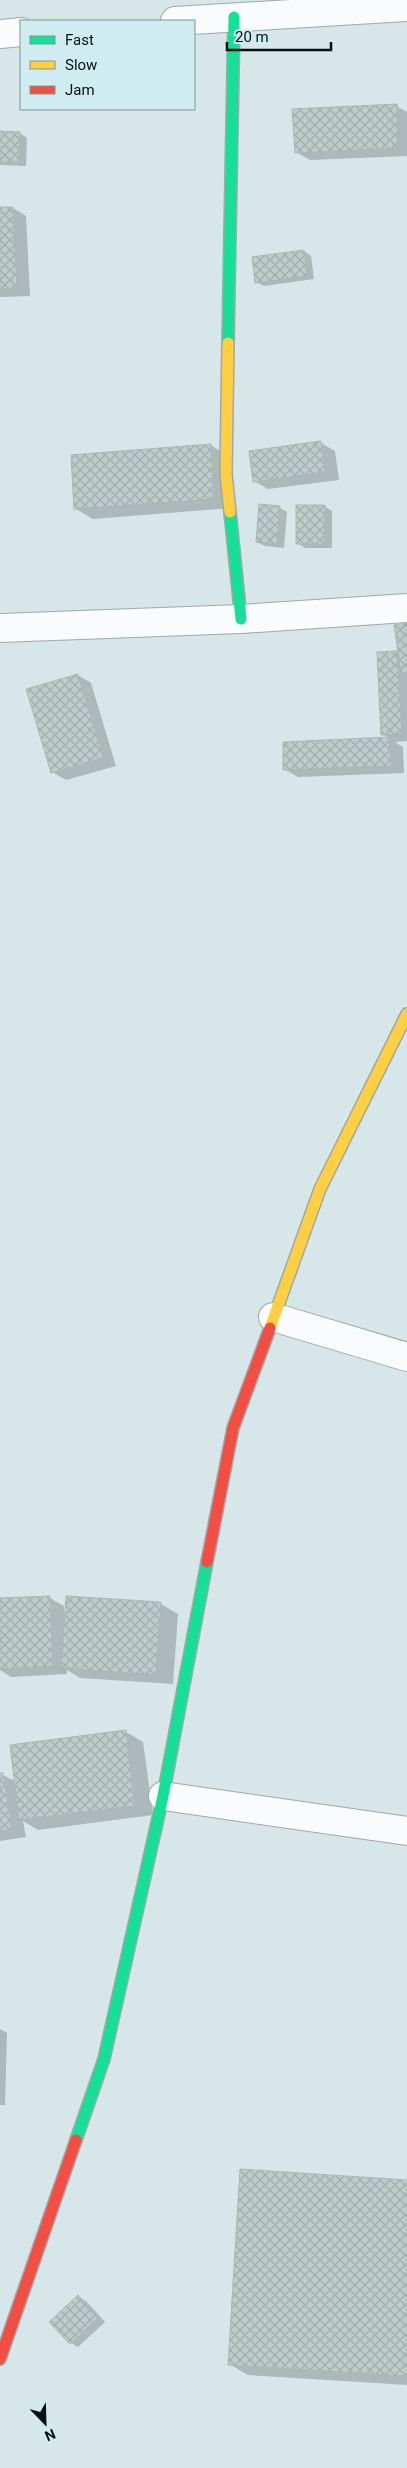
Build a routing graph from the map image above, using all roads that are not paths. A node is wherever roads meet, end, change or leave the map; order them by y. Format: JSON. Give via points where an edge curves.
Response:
{"nodes":[{"id":1,"x":407,"y":7,"type":"edge"},
{"id":2,"x":234,"y":17,"type":"junction"},
{"id":3,"x":190,"y":20,"type":"edge"},
{"id":4,"x":20,"y":32,"type":"edge"},
{"id":5,"x":0,"y":34,"type":"edge"},
{"id":6,"x":407,"y":608,"type":"edge"},
{"id":7,"x":240,"y":619,"type":"junction"},
{"id":8,"x":0,"y":628,"type":"edge"},
{"id":9,"x":407,"y":1014,"type":"edge"},
{"id":10,"x":273,"y":1317,"type":"junction"},
{"id":11,"x":407,"y":1357,"type":"edge"},
{"id":12,"x":163,"y":1796,"type":"junction"},
{"id":13,"x":407,"y":1831,"type":"edge"},
{"id":14,"x":0,"y":2358,"type":"edge"}],
"edges":[{"from":1,"to":2,"type":"street"},
{"from":2,"to":3,"type":"street"},
{"from":2,"to":7,"type":"street","via":[[226,474]]},
{"from":4,"to":5,"type":"street"},
{"from":6,"to":7,"type":"street"},
{"from":7,"to":8,"type":"street"},
{"from":9,"to":10,"type":"street","via":[[320,1189]]},
{"from":10,"to":11,"type":"street"},
{"from":10,"to":12,"type":"street","via":[[233,1428]]},
{"from":12,"to":13,"type":"street"},
{"from":12,"to":14,"type":"street","via":[[104,2059]]}]}
